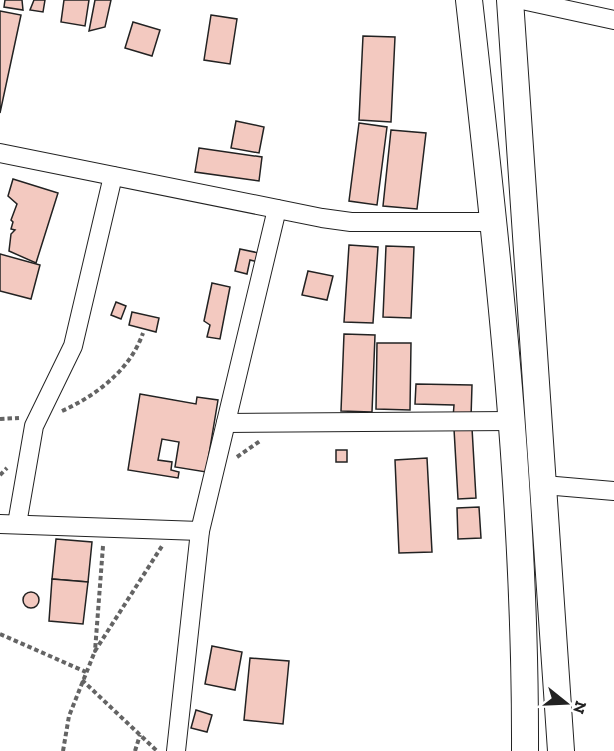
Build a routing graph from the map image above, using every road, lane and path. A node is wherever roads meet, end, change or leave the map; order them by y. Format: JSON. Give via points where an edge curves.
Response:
{"nodes":[{"id":1,"x":469,"y":0,"type":"edge"},
{"id":2,"x":510,"y":0,"type":"edge"},
{"id":3,"x":522,"y":0,"type":"edge"},
{"id":4,"x":614,"y":20,"type":"edge"},
{"id":5,"x":0,"y":153,"type":"edge"},
{"id":6,"x":113,"y":176,"type":"junction"},
{"id":7,"x":277,"y":209,"type":"junction"},
{"id":8,"x":494,"y":222,"type":"junction"},
{"id":9,"x":143,"y":333,"type":"dead end"},
{"id":10,"x":37,"y":418,"type":"junction"},
{"id":11,"x":510,"y":421,"type":"junction"},
{"id":12,"x":226,"y":423,"type":"junction"},
{"id":13,"x":288,"y":423,"type":"junction"},
{"id":14,"x":232,"y":464,"type":"dead end"},
{"id":15,"x":544,"y":485,"type":"junction"},
{"id":16,"x":614,"y":491,"type":"edge"},
{"id":17,"x":8,"y":524,"type":"edge"},
{"id":18,"x":105,"y":528,"type":"junction"},
{"id":19,"x":172,"y":530,"type":"junction"},
{"id":20,"x":200,"y":531,"type":"junction"},
{"id":21,"x":0,"y":634,"type":"edge"},
{"id":22,"x":95,"y":651,"type":"junction"},
{"id":23,"x":86,"y":672,"type":"junction"},
{"id":24,"x":82,"y":680,"type":"junction"},
{"id":25,"x":140,"y":735,"type":"junction"},
{"id":26,"x":63,"y":751,"type":"edge"},
{"id":27,"x":135,"y":751,"type":"edge"},
{"id":28,"x":157,"y":751,"type":"edge"},
{"id":29,"x":176,"y":751,"type":"edge"},
{"id":30,"x":525,"y":751,"type":"edge"},
{"id":31,"x":561,"y":751,"type":"edge"}],
"edges":[{"from":1,"to":8,"type":"main road"},
{"from":2,"to":15,"type":"main road"},
{"from":3,"to":4,"type":"street"},
{"from":5,"to":6,"type":"street"},
{"from":6,"to":7,"type":"street"},
{"from":6,"to":10,"type":"street","via":[[73,346]]},
{"from":7,"to":8,"type":"street","via":[[351,222]]},
{"from":7,"to":12,"type":"street"},
{"from":8,"to":11,"type":"main road"},
{"from":9,"to":10,"type":"path","via":[[136,351],[106,384],[63,411]]},
{"from":10,"to":17,"type":"street"},
{"from":11,"to":13,"type":"street"},
{"from":11,"to":30,"type":"main road","via":[[526,665]]},
{"from":12,"to":13,"type":"street"},
{"from":12,"to":20,"type":"street"},
{"from":13,"to":14,"type":"path"},
{"from":15,"to":16,"type":"street"},
{"from":15,"to":31,"type":"main road"},
{"from":17,"to":18,"type":"street"},
{"from":18,"to":19,"type":"street"},
{"from":18,"to":22,"type":"path"},
{"from":19,"to":20,"type":"street"},
{"from":19,"to":22,"type":"path"},
{"from":20,"to":29,"type":"street"},
{"from":21,"to":23,"type":"path"},
{"from":22,"to":23,"type":"path"},
{"from":23,"to":24,"type":"path"},
{"from":24,"to":25,"type":"path"},
{"from":24,"to":26,"type":"path","via":[[69,716]]},
{"from":25,"to":27,"type":"path"},
{"from":25,"to":28,"type":"path"}]}
